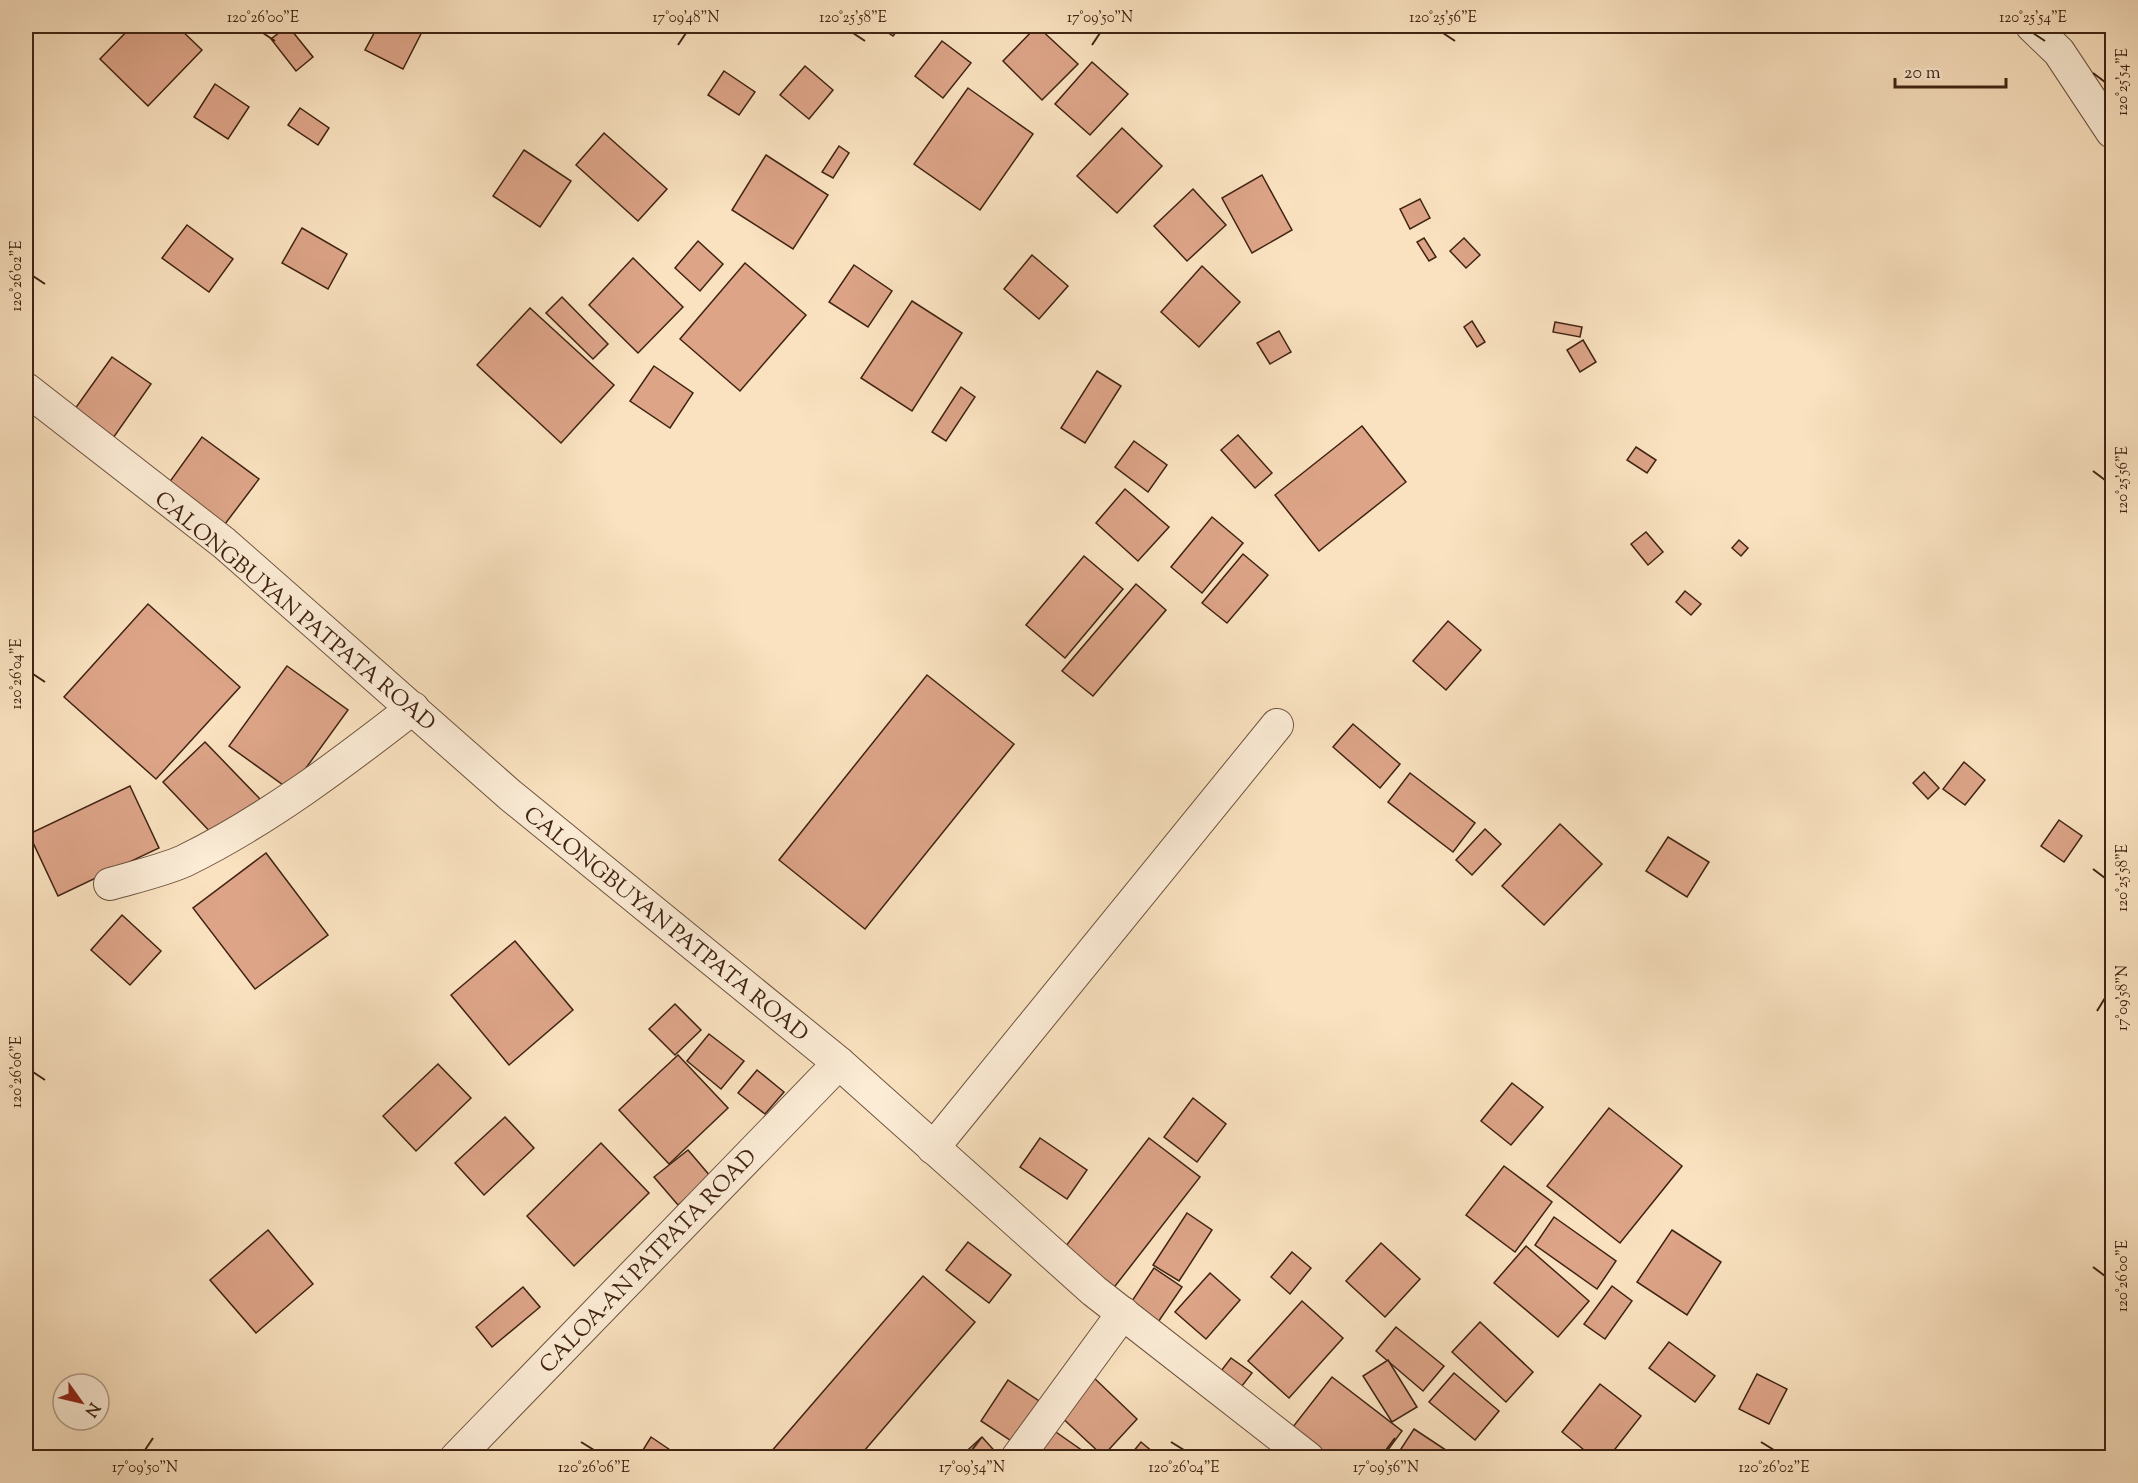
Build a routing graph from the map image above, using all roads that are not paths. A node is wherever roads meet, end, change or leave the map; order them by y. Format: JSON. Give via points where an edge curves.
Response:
{"nodes":[{"id":1,"x":2032,"y":26,"type":"edge"},
{"id":2,"x":2112,"y":132,"type":"edge"},
{"id":3,"x":26,"y":389,"type":"edge"},
{"id":4,"x":412,"y":708,"type":"junction"},
{"id":5,"x":1277,"y":725,"type":"dead end"},
{"id":6,"x":110,"y":884,"type":"dead end"},
{"id":7,"x":839,"y":1063,"type":"junction"},
{"id":8,"x":933,"y":1148,"type":"junction"},
{"id":9,"x":1123,"y":1313,"type":"junction"},
{"id":10,"x":456,"y":1458,"type":"edge"},
{"id":11,"x":1017,"y":1458,"type":"edge"},
{"id":12,"x":1308,"y":1458,"type":"edge"}],
"edges":[{"from":1,"to":2,"type":"street","via":[[2059,52]]},
{"from":3,"to":4,"type":"street","name":"CALONGBUYAN PATPATA ROAD","via":[[224,543]]},
{"from":4,"to":6,"type":"street","via":[[353,754],[231,836],[182,862]]},
{"from":4,"to":7,"type":"street","name":"CALONGBUYAN PATPATA ROAD","via":[[510,795]]},
{"from":5,"to":8,"type":"street"},
{"from":7,"to":8,"type":"street","name":"CALONGBUYAN PATPATA ROAD"},
{"from":7,"to":10,"type":"street","name":"CALOA-AN PATPATA ROAD"},
{"from":8,"to":9,"type":"street","name":"CALONGBUYAN PATPATA ROAD"},
{"from":9,"to":11,"type":"street"},
{"from":9,"to":12,"type":"street","name":"CALONGBUYAN PATPATA ROAD"}]}
